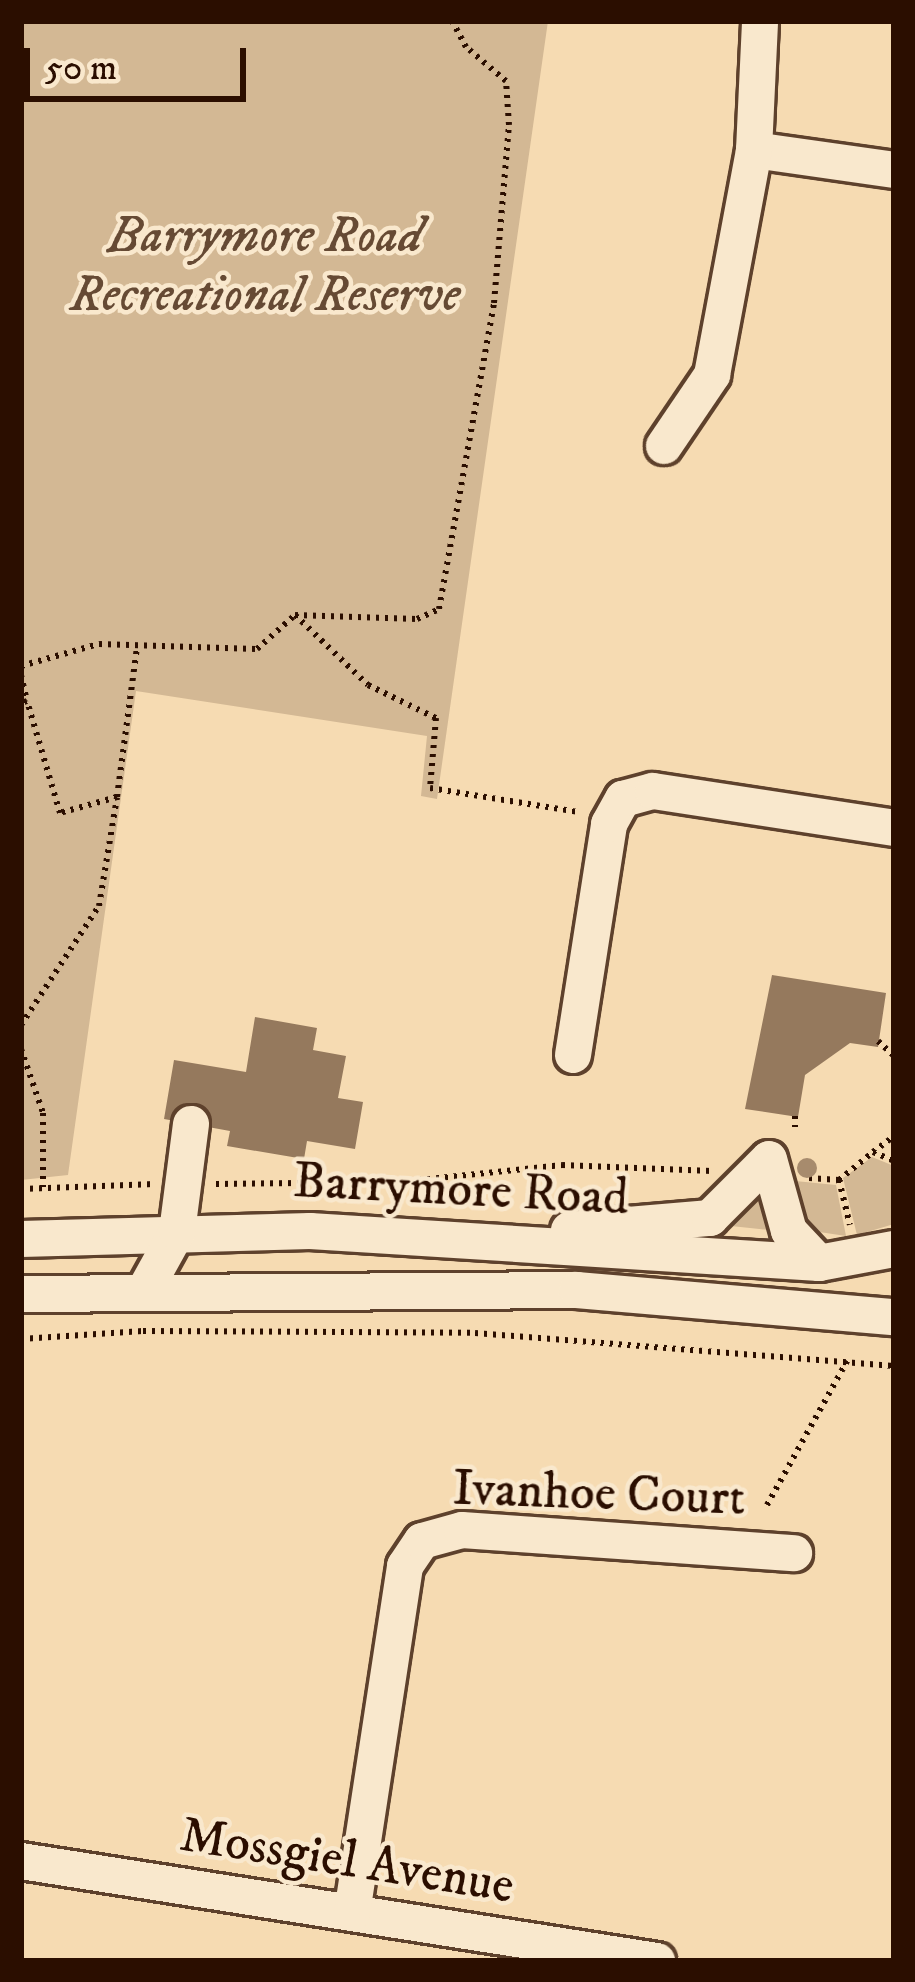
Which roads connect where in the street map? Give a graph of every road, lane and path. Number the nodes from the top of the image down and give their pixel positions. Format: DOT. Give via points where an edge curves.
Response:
graph roads {
  1 [pos="452,21"];
  2 [pos="760,21"];
  3 [pos="754,150"];
  4 [pos="894,170"];
  5 [pos="664,446"];
  6 [pos="295,615"];
  7 [pos="137,647"];
  8 [pos="21,666"];
  9 [pos="21,675"];
  10 [pos="24,702"];
  11 [pos="117,796"];
  12 [pos="609,824"];
  13 [pos="894,827"];
  14 [pos="21,1024"];
  15 [pos="878,1041"];
  16 [pos="21,1049"];
  17 [pos="573,1055"];
  18 [pos="893,1055"];
  19 [pos="794,1115"];
  20 [pos="190,1124"];
  21 [pos="795,1127"];
  22 [pos="894,1136"];
  23 [pos="873,1152"];
  24 [pos="894,1161"];
  25 [pos="548,1170"];
  26 [pos="838,1180"];
  27 [pos="183,1183"];
  28 [pos="43,1187"];
  29 [pos="21,1190"];
  30 [pos="177,1232"];
  31 [pos="518,1238"];
  32 [pos="21,1239"];
  33 [pos="894,1249"];
  34 [pos="819,1263"];
  35 [pos="146,1288"];
  36 [pos="21,1294"];
  37 [pos="894,1317"];
  38 [pos="21,1340"];
  39 [pos="847,1361"];
  40 [pos="894,1366"];
  41 [pos="767,1505"];
  42 [pos="794,1553"];
  43 [pos="21,1861"];
  44 [pos="352,1913"];
  45 [pos="657,1961"];
  1 -- 6 [label="path" via="466,47 506,81 509,124 494,303 439,609 417,619"];
  2 -- 3 [label="street"];
  3 -- 4 [label="street"];
  3 -- 5 [label="street" via="712,375"];
  6 -- 7 [label="path" via="257,649"];
  6 -- 12 [label="path" via="342,666 436,718 430,788 588,813"];
  7 -- 8 [label="path" via="99,644"];
  7 -- 11 [label="path"];
  9 -- 10 [label="path"];
  10 -- 11 [label="path" via="61,813"];
  11 -- 14 [label="path" via="99,906"];
  12 -- 13 [label="street" via="623,799 653,791"];
  12 -- 17 [label="street"];
  15 -- 18 [label="path"];
  16 -- 28 [label="path" via="43,1113"];
  19 -- 21 [label="path"];
  20 -- 27 [label="street"];
  22 -- 23 [label="path"];
  23 -- 24 [label="path"];
  23 -- 26 [label="path"];
  25 -- 27 [label="path" via="400,1182"];
  27 -- 28 [label="path"];
  27 -- 30 [label="street"];
  28 -- 29 [label="path"];
  30 -- 31 [label="street, Barrymore Road"];
  30 -- 32 [label="street, Barrymore Road"];
  30 -- 35 [label="street"];
  31 -- 34 [label="street, Barrymore Road"];
  31 -- 34 [label="street" via="710,1218 769,1159 789,1231"];
  33 -- 34 [label="street, Barrymore Road"];
  35 -- 36 [label="street, Barrymore Road"];
  35 -- 37 [label="street, Barrymore Road" via="578,1290"];
  38 -- 39 [label="path" via="143,1330 475,1333"];
  39 -- 40 [label="path"];
  39 -- 41 [label="path"];
  42 -- 44 [label="street, Ivanhoe Court" via="462,1530 422,1541 405,1566"];
  43 -- 44 [label="street, Mossgiel Avenue"];
  44 -- 45 [label="street, Mossgiel Avenue"];
}
